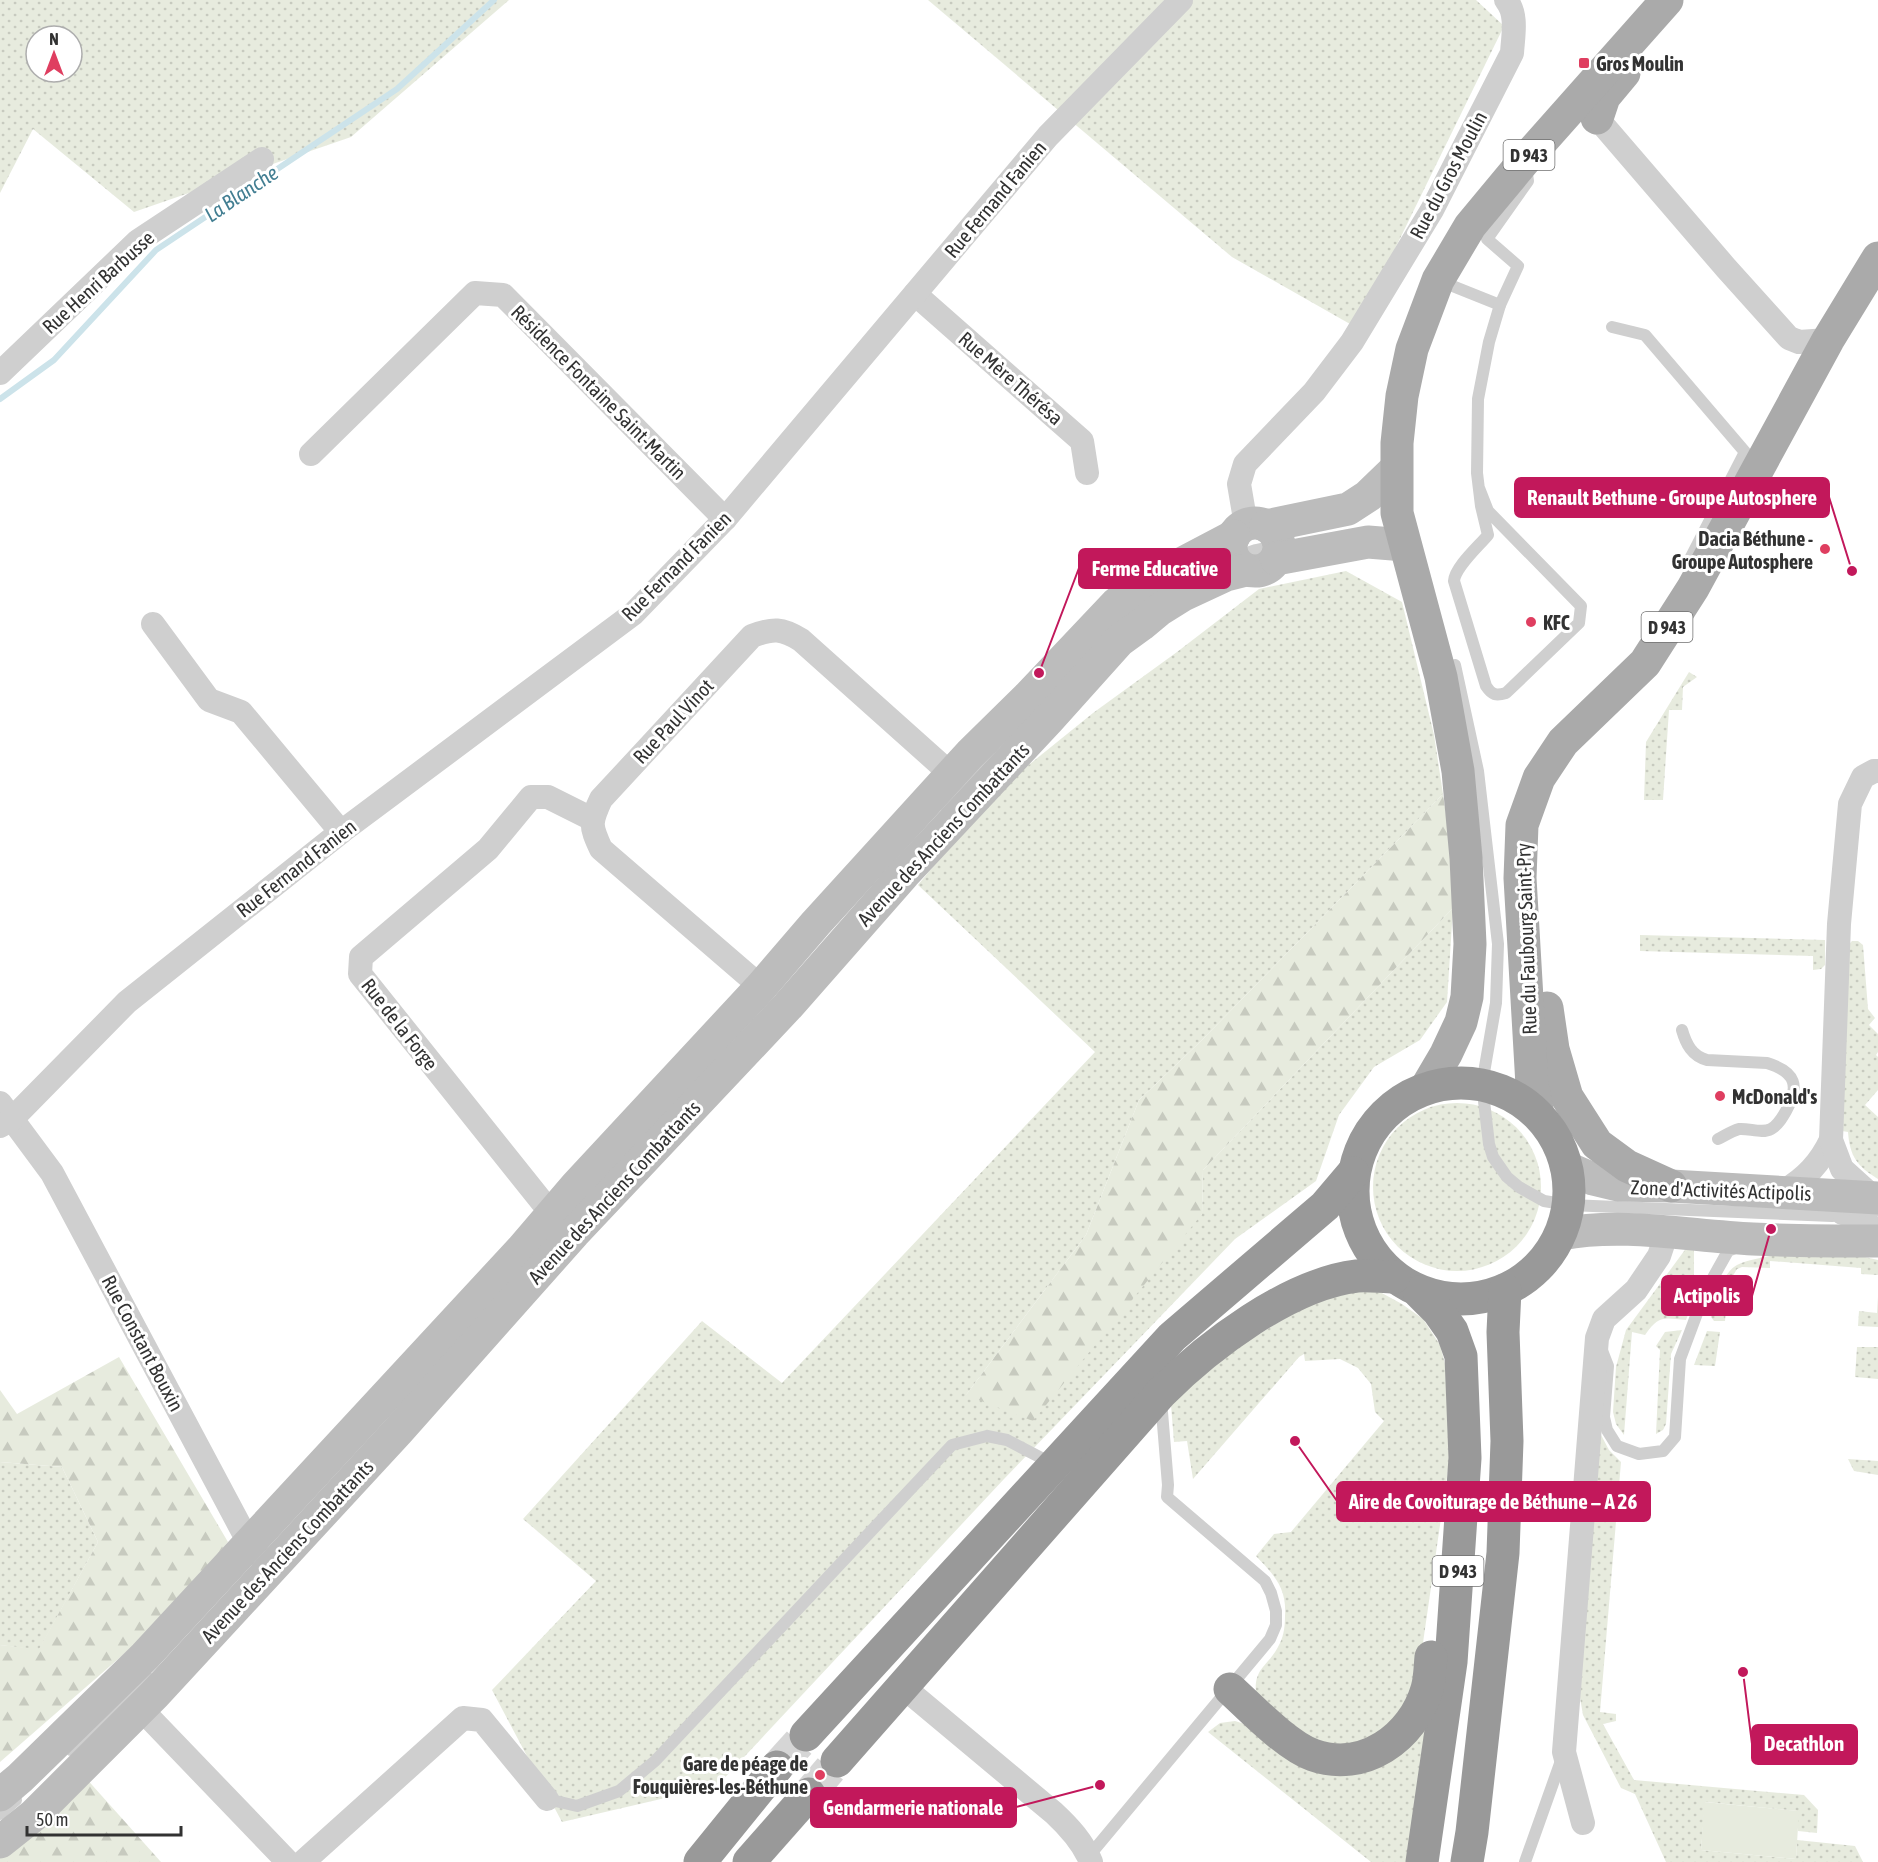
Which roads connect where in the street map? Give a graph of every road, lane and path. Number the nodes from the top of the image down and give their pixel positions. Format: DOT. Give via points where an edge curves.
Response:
graph roads {
  1 [pos="1181,0"];
  2 [pos="1506,0"];
  3 [pos="1667,0"];
  4 [pos="1690,0"];
  5 [pos="1597,118"];
  6 [pos="262,159"];
  7 [pos="1524,161"];
  8 [pos="1878,258"];
  9 [pos="1438,280"];
  10 [pos="915,294"];
  11 [pos="1500,305"];
  12 [pos="1612,327"];
  13 [pos="1828,340"];
  14 [pos="0,373"];
  15 [pos="311,454"];
  16 [pos="1396,469"];
  17 [pos="1087,473"];
  18 [pos="1479,488"];
  19 [pos="725,519"];
  20 [pos="1391,521"];
  21 [pos="1258,545"];
  22 [pos="1693,588"];
  23 [pos="153,624"];
  24 [pos="1452,656"];
  25 [pos="1028,714"];
  26 [pos="1004,741"];
  27 [pos="1876,771"];
  28 [pos="952,775"];
  29 [pos="935,816"];
  30 [pos="592,819"];
  31 [pos="341,832"];
  32 [pos="1521,905"];
  33 [pos="761,987"];
  34 [pos="1682,1030"];
  35 [pos="724,1045"];
  36 [pos="1482,1084"];
  37 [pos="684,1088"];
  38 [pos="1426,1088"];
  39 [pos="1538,1114"];
  40 [pos="4,1116"];
  41 [pos="1718,1139"];
  42 [pos="1831,1140"];
  43 [pos="1567,1168"];
  44 [pos="1353,1173"];
  45 [pos="1671,1186"];
  46 [pos="1784,1191"];
  47 [pos="1877,1208"];
  48 [pos="1565,1219"];
  49 [pos="564,1224"];
  50 [pos="1666,1232"];
  51 [pos="1754,1239"];
  52 [pos="1878,1241"];
  53 [pos="523,1248"];
  54 [pos="1407,1285"];
  55 [pos="1505,1290"];
  56 [pos="1597,1338"];
  57 [pos="1161,1393"];
  58 [pos="397,1402"];
  59 [pos="1054,1465"];
  60 [pos="1461,1530"];
  61 [pos="260,1554"];
  62 [pos="152,1671"];
  63 [pos="902,1686"];
  64 [pos="1230,1689"];
  65 [pos="141,1709"];
  66 [pos="806,1735"];
  67 [pos="1564,1752"];
  68 [pos="62,1758"];
  69 [pos="837,1761"];
  70 [pos="777,1767"];
  71 [pos="13,1792"];
  72 [pos="809,1794"];
  73 [pos="547,1799"];
  74 [pos="0,1814"];
  75 [pos="1583,1823"];
  76 [pos="0,1842"];
  77 [pos="1090,1859"];
  78 [pos="288,1862"];
  79 [pos="303,1862"];
  80 [pos="700,1862"];
  81 [pos="749,1862"];
  82 [pos="1422,1862"];
  83 [pos="1467,1862"];
  84 [pos="1525,1862"];
  1 -- 10 [label="street, Rue Fernand Fanien" via="1048,136"];
  2 -- 21 [label="street, Rue du Gros Moulin" via="1512,7 1512,53 1432,210 1352,342 1314,392 1245,464 1239,484"];
  3 -- 7 [label="main road, D 943"];
  4 -- 5 [label="main road" via="1604,97"];
  5 -- 13 [label="street" via="1789,338 1799,342"];
  6 -- 14 [label="street, Rue Henri Barbusse" via="138,241"];
  7 -- 9 [label="main road, D 943" via="1470,226"];
  7 -- 11 [label="lane" via="1528,181 1487,239 1518,266"];
  8 -- 13 [label="main road, Rue du Faubourg Saint-Pry"];
  9 -- 11 [label="lane"];
  9 -- 16 [label="main road, D 943" via="1412,349 1398,420"];
  10 -- 17 [label="street, Rue Mère Thérésa" via="1082,441"];
  10 -- 19 [label="street, Rue Fernand Fanien"];
  11 -- 18 [label="lane" via="1478,399"];
  12 -- 22 [label="lane" via="1646,335 1745,452 1690,560"];
  13 -- 22 [label="main road, Rue du Faubourg Saint-Pry / D 943"];
  15 -- 19 [label="street, Résidence Fontaine Saint-Martin" via="475,293 503,295"];
  16 -- 20 [label="main road, D 943"];
  16 -- 20 [label="street, Avenue des Anciens Combattants" via="1368,496"];
  18 -- 18 [label="lane" via="1488,535 1454,575 1454,581 1486,686 1498,696 1506,693 1579,623 1581,606 1488,511"];
  19 -- 31 [label="street, Rue Fernand Fanien" via="633,614"];
  20 -- 21 [label="street, Avenue des Anciens Combattants"];
  20 -- 21 [label="street, Avenue des Anciens Combattants" via="1368,542"];
  20 -- 38 [label="main road, D 943" via="1441,677 1458,771 1466,858 1470,944 1467,997 1461,1022"];
  21 -- 25 [label="lane" via="1168,583 1122,614"];
  21 -- 28 [label="street, Avenue des Anciens Combattants" via="1149,581 1116,604"];
  21 -- 49 [label="street, Avenue des Anciens Combattants" via="1226,575 1183,595 1119,641 788,1006 604,1192"];
  22 -- 32 [label="main road, Rue du Faubourg Saint-Pry / D 943" via="1646,663 1563,742 1539,778 1522,825"];
  23 -- 31 [label="street" via="209,700 241,712"];
  24 -- 36 [label="lane" via="1478,771 1498,944 1496,1003"];
  26 -- 29 [label="lane"];
  27 -- 42 [label="street" via="1863,777 1850,804 1839,924"];
  28 -- 30 [label="street, Rue Paul Vinot" via="801,640 786,631 768,630 752,636 601,799"];
  28 -- 33 [label="street, Avenue des Anciens Combattants"];
  30 -- 33 [label="street" via="593,833 601,849"];
  30 -- 49 [label="street, Rue de la Forge" via="548,797 531,797 488,849 361,957 360,974"];
  31 -- 40 [label="street, Rue Fernand Fanien" via="127,1002"];
  32 -- 39 [label="main road, Rue du Faubourg Saint-Pry / D 943" via="1532,1085"];
  32 -- 45 [label="main road" via="1540,957 1553,1049 1567,1097 1597,1144 1627,1166"];
  33 -- 49 [label="street, Avenue des Anciens Combattants" via="576,1186"];
  34 -- 41 [label="lane" via="1685,1041 1699,1058 1767,1063 1793,1081 1793,1098 1775,1126 1769,1130 1738,1129"];
  35 -- 37 [label="lane"];
  36 -- 38 [label="highway" via="1452,1083"];
  36 -- 39 [label="highway" via="1520,1100"];
  36 -- 48 [label="lane" via="1493,1157 1506,1177"];
  38 -- 44 [label="highway" via="1400,1101 1378,1121 1362,1145"];
  39 -- 43 [label="highway" via="1554,1136"];
  40 -- 61 [label="street, Rue Constant Bouxin" via="52,1173"];
  42 -- 46 [label="street" via="1815,1168"];
  42 -- 47 [label="street" via="1842,1169"];
  43 -- 45 [label="street, Zone d'Activités Actipolis" via="1618,1185"];
  43 -- 48 [label="highway"];
  44 -- 54 [label="highway" via="1352,1203 1359,1231 1374,1256"];
  44 -- 59 [label="highway" via="1325,1206 1172,1337"];
  45 -- 46 [label="street, Zone d'Activités Actipolis"];
  46 -- 47 [label="street, Zone d'Activités Actipolis"];
  47 -- 48 [label="lane" via="1832,1216"];
  48 -- 50 [label="street" via="1586,1229"];
  48 -- 55 [label="highway" via="1547,1257 1528,1276"];
  49 -- 53 [label="street, Avenue des Anciens Combattants"];
  49 -- 61 [label="street, Avenue des Anciens Combattants" via="399,1431"];
  50 -- 51 [label="street"];
  50 -- 56 [label="street" via="1659,1256 1636,1290 1604,1319"];
  51 -- 52 [label="street"];
  51 -- 56 [label="lane" via="1728,1251 1705,1293 1680,1359 1675,1437 1663,1451 1639,1454 1617,1446 1607,1430 1604,1417 1608,1366"];
  53 -- 58 [label="lane" via="522,1265"];
  53 -- 61 [label="street, Avenue des Anciens Combattants"];
  54 -- 55 [label="highway" via="1448,1299 1477,1298"];
  54 -- 57 [label="highway" via="1358,1276 1288,1299 1225,1337 1186,1367"];
  54 -- 60 [label="highway, D 943" via="1438,1311 1452,1331 1461,1356 1465,1458"];
  55 -- 83 [label="highway, D 943" via="1503,1553"];
  56 -- 67 [label="street"];
  57 -- 63 [label="highway"];
  57 -- 64 [label="lane" via="1167,1497 1264,1581 1276,1611 1270,1639"];
  59 -- 66 [label="highway"];
  59 -- 73 [label="lane" via="1007,1440 987,1436 952,1445 655,1761 619,1791 577,1806"];
  60 -- 64 [label="highway" via="1435,1628 1427,1688 1404,1730 1381,1750 1345,1760 1311,1754"];
  60 -- 82 [label="highway, D 943" via="1451,1662"];
  61 -- 65 [label="street, Avenue des Anciens Combattants"];
  61 -- 71 [label="street, Avenue des Anciens Combattants" via="145,1656 20,1778"];
  62 -- 68 [label="lane"];
  63 -- 69 [label="highway"];
  63 -- 77 [label="street" via="1054,1813 1071,1829"];
  64 -- 77 [label="lane"];
  65 -- 76 [label="street, Avenue des Anciens Combattants" via="34,1815"];
  65 -- 78 [label="street"];
  67 -- 75 [label="street"];
  67 -- 84 [label="lane"];
  70 -- 80 [label="highway"];
  71 -- 74 [label="lane"];
  72 -- 81 [label="highway"];
  73 -- 79 [label="street" via="482,1720 463,1718"];
}
